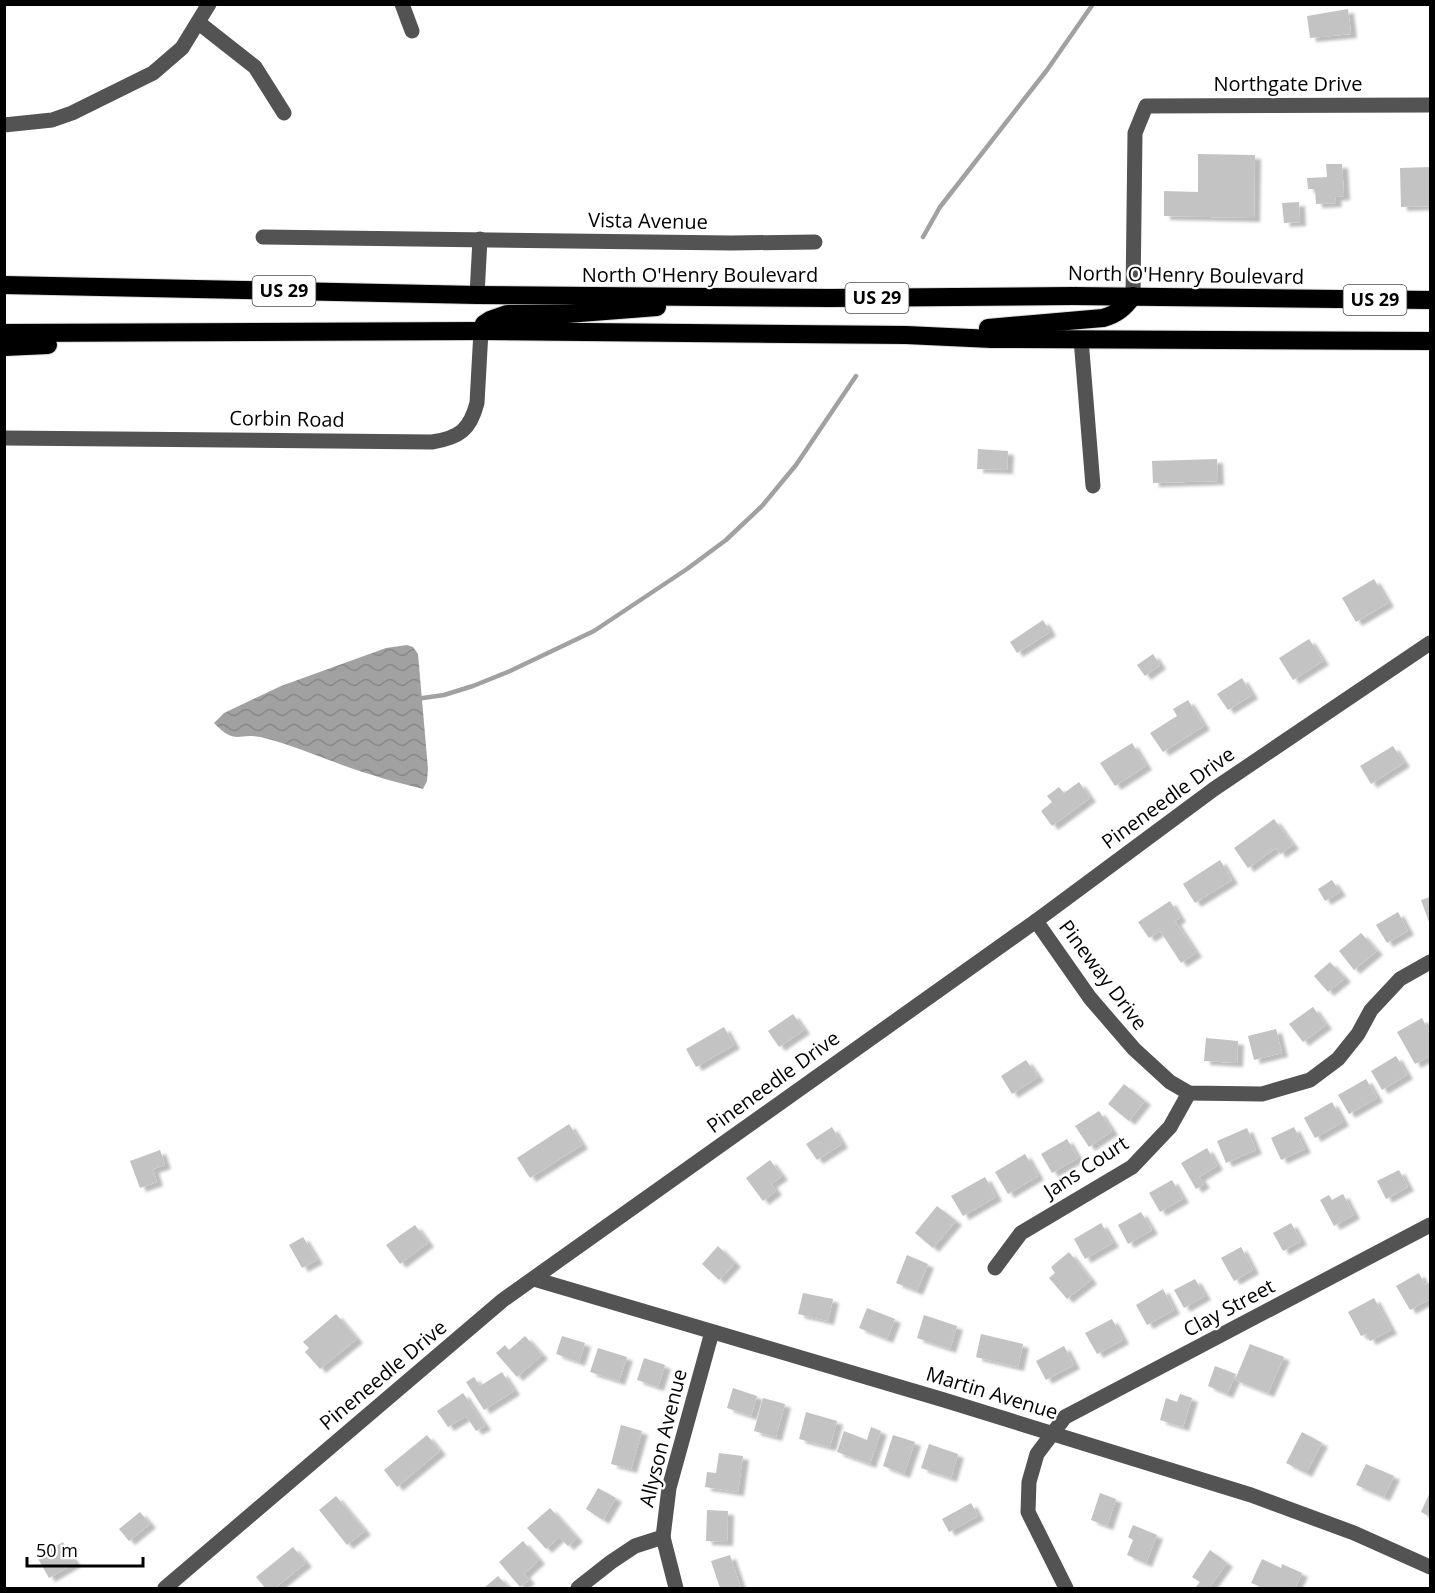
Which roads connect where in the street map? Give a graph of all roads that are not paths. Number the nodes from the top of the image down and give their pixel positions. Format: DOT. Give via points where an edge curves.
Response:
graph roads {
  1 [pos="209,4"];
  2 [pos="402,4"];
  3 [pos="199,23"];
  4 [pos="412,31"];
  5 [pos="1431,105"];
  6 [pos="284,113"];
  7 [pos="4,125"];
  8 [pos="263,237"];
  9 [pos="480,239"];
  10 [pos="815,242"];
  11 [pos="4,285"];
  12 [pos="477,295"];
  13 [pos="1133,296"];
  14 [pos="751,298"];
  15 [pos="1431,300"];
  16 [pos="481,331"];
  17 [pos="4,333"];
  18 [pos="160,334"];
  19 [pos="906,335"];
  20 [pos="1081,339"];
  21 [pos="1431,341"];
  22 [pos="4,347"];
  23 [pos="4,438"];
  24 [pos="1094,486"];
  25 [pos="1431,643"];
  26 [pos="1036,921"];
  27 [pos="1431,962"];
  28 [pos="1189,1093"];
  29 [pos="1431,1225"];
  30 [pos="995,1268"];
  31 [pos="534,1279"];
  32 [pos="712,1332"];
  33 [pos="1053,1434"];
  34 [pos="663,1537"];
  35 [pos="1431,1567"];
  36 [pos="165,1588"];
  37 [pos="578,1588"];
  38 [pos="676,1588"];
  39 [pos="1066,1588"];
  1 -- 3 [label="street"];
  2 -- 4 [label="street"];
  3 -- 6 [label="street" via="255,67"];
  3 -- 7 [label="street" via="182,48 153,73 52,120"];
  5 -- 13 [label="street, Northgate Drive" via="1146,106 1135,133"];
  8 -- 9 [label="street, Vista Avenue"];
  9 -- 10 [label="street, Vista Avenue"];
  9 -- 12 [label="street"];
  11 -- 12 [label="highway, North O'Henry Boulevard / US 29"];
  12 -- 14 [label="highway, North O'Henry Boulevard / US 29"];
  13 -- 14 [label="highway, North O'Henry Boulevard / US 29"];
  13 -- 15 [label="highway, North O'Henry Boulevard / US 29"];
  13 -- 19 [label="highway" via="1124,308 1103,318"];
  14 -- 16 [label="highway" via="600,312 507,314 490,320"];
  16 -- 18 [label="highway, US 29"];
  16 -- 19 [label="highway, US 29"];
  16 -- 23 [label="street, Corbin Road" via="474,413 463,431 445,440"];
  17 -- 18 [label="highway, US 29"];
  18 -- 22 [label="highway"];
  19 -- 20 [label="highway, US 29"];
  20 -- 21 [label="highway, US 29"];
  20 -- 24 [label="street"];
  25 -- 26 [label="street, Pineneedle Drive" via="1214,789"];
  26 -- 28 [label="street, Pineway Drive" via="1090,998 1134,1049 1170,1082"];
  26 -- 31 [label="street, Pineneedle Drive"];
  27 -- 28 [label="street" via="1400,979 1371,1011 1338,1059 1310,1080 1262,1094"];
  28 -- 30 [label="street, Jans Court" via="1170,1127 1132,1167 1021,1233"];
  29 -- 33 [label="street, Clay Street" via="1065,1417"];
  31 -- 32 [label="street, Martin Avenue"];
  31 -- 36 [label="street, Pineneedle Drive" via="503,1300"];
  32 -- 33 [label="street, Martin Avenue"];
  32 -- 34 [label="street, Allyson Avenue" via="669,1488"];
  33 -- 35 [label="street, Martin Avenue" via="1251,1495"];
  33 -- 39 [label="street, Clay Street" via="1037,1454 1029,1482 1028,1512"];
  34 -- 37 [label="street" via="635,1546"];
  34 -- 38 [label="street, Allyson Avenue"];
}
